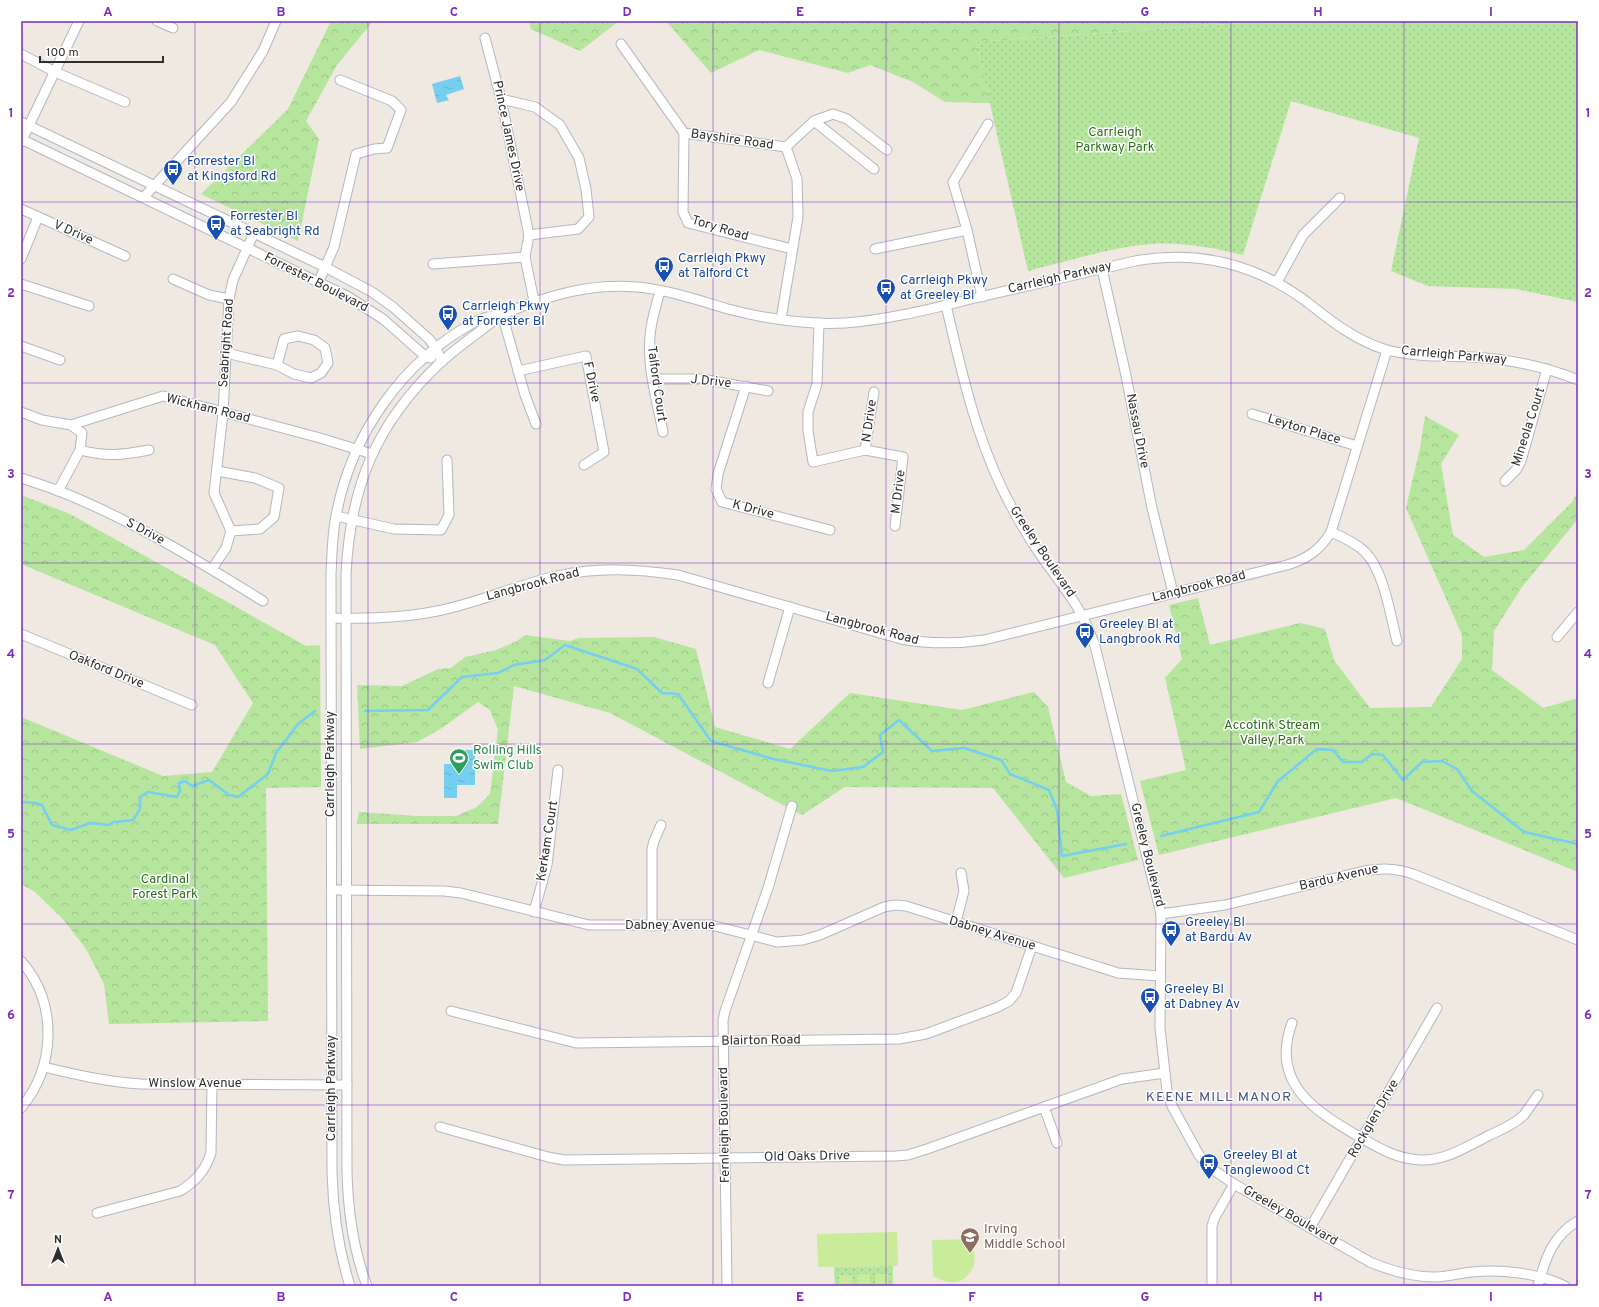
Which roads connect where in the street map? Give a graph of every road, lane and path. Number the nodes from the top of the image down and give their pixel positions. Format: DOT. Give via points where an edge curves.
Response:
graph roads {
  1 [pos="79,21"];
  2 [pos="157,21"];
  3 [pos="276,21"];
  4 [pos="172,28"];
  5 [pos="485,38"];
  6 [pos="621,44"];
  7 [pos="21,54"];
  8 [pos="55,72"];
  9 [pos="340,80"];
  10 [pos="501,99"];
  11 [pos="125,102"];
  12 [pos="814,121"];
  13 [pos="25,124"];
  14 [pos="988,124"];
  15 [pos="684,133"];
  16 [pos="21,140"];
  17 [pos="786,148"];
  18 [pos="886,150"];
  19 [pos="874,170"];
  20 [pos="154,185"];
  21 [pos="144,197"];
  22 [pos="1340,198"];
  23 [pos="21,209"];
  24 [pos="38,217"];
  25 [pos="967,230"];
  26 [pos="254,234"];
  27 [pos="529,235"];
  28 [pos="248,248"];
  29 [pos="792,249"];
  30 [pos="875,249"];
  31 [pos="125,256"];
  32 [pos="525,257"];
  33 [pos="21,259"];
  34 [pos="433,264"];
  35 [pos="325,267"];
  36 [pos="1102,269"];
  37 [pos="173,278"];
  38 [pos="319,281"];
  39 [pos="1277,282"];
  40 [pos="21,284"];
  41 [pos="660,290"];
  42 [pos="982,297"];
  43 [pos="229,299"];
  44 [pos="534,301"];
  45 [pos="946,305"];
  46 [pos="89,306"];
  47 [pos="502,314"];
  48 [pos="780,319"];
  49 [pos="819,323"];
  50 [pos="21,346"];
  51 [pos="436,348"];
  52 [pos="1386,350"];
  53 [pos="226,352"];
  54 [pos="426,357"];
  55 [pos="60,360"];
  56 [pos="442,362"];
  57 [pos="277,365"];
  58 [pos="1547,369"];
  59 [pos="518,371"];
  60 [pos="653,378"];
  61 [pos="1578,380"];
  62 [pos="746,386"];
  63 [pos="768,391"];
  64 [pos="874,392"];
  65 [pos="21,412"];
  66 [pos="223,413"];
  67 [pos="1252,414"];
  68 [pos="536,424"];
  69 [pos="71,425"];
  70 [pos="663,432"];
  71 [pos="1357,446"];
  72 [pos="357,449"];
  73 [pos="80,450"];
  74 [pos="149,450"];
  75 [pos="865,450"];
  76 [pos="372,454"];
  77 [pos="447,460"];
  78 [pos="584,465"];
  79 [pos="218,471"];
  80 [pos="21,478"];
  81 [pos="1505,481"];
  82 [pos="58,491"];
  83 [pos="336,516"];
  84 [pos="351,520"];
  85 [pos="895,526"];
  86 [pos="830,530"];
  87 [pos="231,531"];
  88 [pos="1331,532"];
  89 [pos="212,569"];
  90 [pos="1173,593"];
  91 [pos="263,600"];
  92 [pos="790,607"];
  93 [pos="1578,612"];
  94 [pos="1083,615"];
  95 [pos="331,618"];
  96 [pos="346,619"];
  97 [pos="21,634"];
  98 [pos="1557,637"];
  99 [pos="1397,641"];
  100 [pos="768,683"];
  101 [pos="192,705"];
  102 [pos="558,770"];
  103 [pos="792,806"];
  104 [pos="661,825"];
  105 [pos="961,873"];
  106 [pos="332,890"];
  107 [pos="348,890"];
  108 [pos="534,912"];
  109 [pos="1161,914"];
  110 [pos="956,922"];
  111 [pos="652,926"];
  112 [pos="751,936"];
  113 [pos="1578,940"];
  114 [pos="1032,946"];
  115 [pos="21,961"];
  116 [pos="1160,976"];
  117 [pos="1437,1008"];
  118 [pos="451,1011"];
  119 [pos="1292,1023"];
  120 [pos="724,1042"];
  121 [pos="44,1067"];
  122 [pos="1165,1073"];
  123 [pos="212,1084"];
  124 [pos="332,1085"];
  125 [pos="347,1085"];
  126 [pos="1538,1095"];
  127 [pos="1044,1107"];
  128 [pos="21,1108"];
  129 [pos="440,1127"];
  130 [pos="1363,1139"];
  131 [pos="1057,1143"];
  132 [pos="726,1158"];
  133 [pos="1234,1184"];
  134 [pos="97,1213"];
  135 [pos="1578,1221"];
  136 [pos="1310,1228"];
  137 [pos="1539,1282"];
  138 [pos="1212,1285"];
  139 [pos="350,1286"];
  140 [pos="367,1286"];
  141 [pos="727,1286"];
  142 [pos="1565,1286"];
  1 -- 8 [label="street"];
  2 -- 4 [label="street"];
  3 -- 20 [label="street" via="263,51 231,102"];
  5 -- 10 [label="street, Prince James Drive"];
  6 -- 15 [label="street, Bayshire Road"];
  7 -- 8 [label="street"];
  8 -- 11 [label="street"];
  8 -- 13 [label="street"];
  9 -- 35 [label="street" via="392,101 401,110 387,148 356,154 334,247"];
  10 -- 27 [label="street, Prince James Drive"];
  10 -- 27 [label="street" via="536,107 560,125 579,158 586,189 589,217 578,229"];
  12 -- 17 [label="street"];
  12 -- 18 [label="street" via="833,114 847,119"];
  12 -- 19 [label="street"];
  13 -- 16 [label="street"];
  13 -- 20 [label="street, Forrester Boulevard"];
  14 -- 25 [label="street" via="953,182"];
  15 -- 17 [label="street, Bayshire Road"];
  15 -- 29 [label="street, Tory Road" via="683,212 688,223"];
  16 -- 21 [label="street, Forrester Boulevard"];
  17 -- 29 [label="street, Bayshire Road" via="797,180 798,217"];
  20 -- 21 [label="street"];
  20 -- 26 [label="street, Forrester Boulevard"];
  21 -- 28 [label="street, Forrester Boulevard"];
  22 -- 39 [label="street" via="1303,235"];
  23 -- 24 [label="street, V Drive"];
  24 -- 31 [label="street, V Drive"];
  24 -- 33 [label="street"];
  25 -- 30 [label="street"];
  25 -- 42 [label="street"];
  26 -- 28 [label="street, Seabright Road"];
  26 -- 35 [label="street, Forrester Boulevard"];
  27 -- 32 [label="street"];
  28 -- 38 [label="street, Forrester Boulevard"];
  28 -- 43 [label="street, Seabright Road" via="233,280"];
  29 -- 48 [label="street, Bayshire Road"];
  32 -- 34 [label="street"];
  32 -- 44 [label="street"];
  35 -- 38 [label="street"];
  35 -- 51 [label="street, Forrester Boulevard" via="393,306"];
  36 -- 39 [label="street, Carrleigh Parkway" via="1149,258 1192,258 1235,265"];
  36 -- 42 [label="street, Carrleigh Parkway"];
  36 -- 90 [label="street, Nassau Drive" via="1126,371 1154,516"];
  37 -- 43 [label="street" via="209,295"];
  38 -- 54 [label="street, Forrester Boulevard" via="383,319"];
  39 -- 52 [label="street, Carrleigh Parkway" via="1343,330"];
  40 -- 46 [label="street"];
  41 -- 44 [label="street, Carrleigh Parkway" via="639,287 596,287 564,292"];
  41 -- 48 [label="street, Carrleigh Parkway"];
  41 -- 60 [label="street, Talford Court" via="650,337"];
  42 -- 45 [label="street, Carrleigh Parkway"];
  43 -- 53 [label="street, Seabright Road"];
  44 -- 47 [label="street, Carrleigh Parkway"];
  45 -- 49 [label="street, Carrleigh Parkway" via="866,321"];
  45 -- 94 [label="street, Greeley Boulevard" via="975,422 997,479 1027,535"];
  47 -- 51 [label="street, Carrleigh Parkway" via="477,320"];
  47 -- 56 [label="street, Carrleigh Parkway"];
  47 -- 59 [label="street"];
  48 -- 49 [label="street, Carrleigh Parkway"];
  49 -- 75 [label="street" via="817,384 808,412 813,462"];
  50 -- 55 [label="street"];
  51 -- 54 [label="street, Carrleigh Parkway"];
  51 -- 56 [label="street, Forrester Boulevard"];
  52 -- 58 [label="street, Carrleigh Parkway" via="1416,355 1495,359"];
  52 -- 71 [label="street, Langbrook Road"];
  53 -- 57 [label="street"];
  53 -- 66 [label="street, Seabright Road"];
  54 -- 56 [label="street, Forrester Boulevard"];
  54 -- 72 [label="street, Carrleigh Parkway" via="388,395"];
  56 -- 76 [label="street, Carrleigh Parkway" via="401,405"];
  57 -- 57 [label="street" via="294,374 311,378 321,373 328,364 325,348 314,340 298,336 284,339"];
  58 -- 61 [label="street, Carrleigh Parkway"];
  58 -- 81 [label="street, Mineola Court" via="1521,461"];
  59 -- 68 [label="street"];
  59 -- 78 [label="street, F Drive" via="586,356 604,452"];
  60 -- 62 [label="street, J Drive" via="702,379"];
  60 -- 70 [label="street, Talford Court"];
  62 -- 63 [label="street, J Drive"];
  62 -- 86 [label="street, K Drive" via="718,474 716,489 722,502"];
  64 -- 75 [label="street, N Drive"];
  65 -- 69 [label="street, Wickham Road" via="42,420"];
  66 -- 69 [label="street, Wickham Road" via="163,396"];
  66 -- 72 [label="street, Wickham Road"];
  66 -- 79 [label="street, Seabright Road"];
  67 -- 71 [label="street, Leyton Place"];
  69 -- 73 [label="street" via="82,433"];
  71 -- 88 [label="street, Langbrook Road"];
  72 -- 76 [label="street, Wickham Road"];
  72 -- 83 [label="street, Carrleigh Parkway" via="348,471"];
  73 -- 74 [label="street" via="98,455 121,455"];
  73 -- 82 [label="street"];
  75 -- 85 [label="street, M Drive" via="903,457"];
  76 -- 84 [label="street, Carrleigh Parkway" via="357,493"];
  77 -- 84 [label="street" via="449,515 441,530 394,529"];
  79 -- 87 [label="street, Seabright Road" via="214,493"];
  79 -- 87 [label="street" via="255,478 279,488 274,517 260,529"];
  80 -- 82 [label="street, S Drive"];
  82 -- 89 [label="street, S Drive" via="115,516"];
  83 -- 84 [label="street"];
  83 -- 95 [label="street, Carrleigh Parkway" via="332,555"];
  84 -- 96 [label="street, Carrleigh Parkway" via="347,556"];
  87 -- 89 [label="street" via="226,548"];
  88 -- 90 [label="street, Langbrook Road" via="1318,550 1300,561"];
  88 -- 99 [label="street" via="1359,547 1373,561 1379,573"];
  89 -- 91 [label="street, S Drive"];
  90 -- 94 [label="street, Langbrook Road"];
  92 -- 94 [label="street, Langbrook Road" via="901,639 941,644 984,640"];
  92 -- 96 [label="street, Langbrook Road" via="678,575 614,569 557,576 438,611 386,618"];
  92 -- 100 [label="street"];
  93 -- 98 [label="street"];
  94 -- 109 [label="street, Greeley Boulevard" via="1095,646"];
  95 -- 96 [label="street, Langbrook Road"];
  95 -- 106 [label="street, Carrleigh Parkway"];
  96 -- 107 [label="street, Carrleigh Parkway"];
  97 -- 101 [label="street, Oakford Drive"];
  102 -- 108 [label="street, Kerkam Court" via="547,865"];
  103 -- 112 [label="street, Fernleigh Boulevard"];
  104 -- 111 [label="street" via="652,850"];
  105 -- 110 [label="street" via="964,891"];
  106 -- 107 [label="street, Dabney Avenue"];
  106 -- 124 [label="street, Carrleigh Parkway"];
  107 -- 108 [label="street, Dabney Avenue" via="461,893"];
  107 -- 125 [label="street, Carrleigh Parkway"];
  108 -- 111 [label="street, Dabney Avenue" via="589,925"];
  109 -- 113 [label="street, Bardu Avenue" via="1225,905 1385,868 1412,874"];
  109 -- 116 [label="street, Greeley Boulevard"];
  110 -- 112 [label="street, Dabney Avenue" via="895,905 884,907 803,940 777,942"];
  110 -- 114 [label="street, Dabney Avenue"];
  111 -- 112 [label="street, Dabney Avenue" via="712,925"];
  112 -- 120 [label="street, Fernleigh Boulevard" via="724,1011"];
  114 -- 116 [label="street, Dabney Avenue" via="1118,973"];
  114 -- 120 [label="street, Blairton Road" via="1018,988 1009,1001 926,1034 899,1039"];
  115 -- 121 [label="street" via="34,979 45,1007 49,1035"];
  116 -- 122 [label="street, Greeley Boulevard" via="1160,1028"];
  117 -- 130 [label="street, Rockglen Drive"];
  118 -- 120 [label="street, Blairton Road" via="576,1044"];
  119 -- 130 [label="street" via="1286,1038 1285,1054 1297,1087 1308,1102 1321,1113"];
  120 -- 132 [label="street, Fernleigh Boulevard"];
  121 -- 123 [label="street, Winslow Avenue" via="113,1082"];
  121 -- 128 [label="street" via="36,1086"];
  122 -- 127 [label="street, Old Oaks Drive" via="1122,1079"];
  122 -- 133 [label="street, Greeley Boulevard" via="1172,1106 1199,1155 1209,1167"];
  123 -- 124 [label="street, Winslow Avenue"];
  123 -- 134 [label="street" via="211,1153 199,1177 180,1191"];
  124 -- 125 [label="street, Winslow Avenue"];
  124 -- 139 [label="street, Carrleigh Parkway" via="333,1204 341,1253"];
  125 -- 140 [label="street, Carrleigh Parkway" via="347,1172 350,1215 356,1250"];
  126 -- 130 [label="street" via="1518,1120 1442,1158 1402,1158"];
  127 -- 131 [label="street"];
  127 -- 132 [label="street, Old Oaks Drive" via="908,1155"];
  129 -- 132 [label="street, Old Oaks Drive" via="564,1160"];
  130 -- 136 [label="street, Rockglen Drive"];
  132 -- 141 [label="street, Fernleigh Boulevard"];
  133 -- 136 [label="street, Greeley Boulevard"];
  133 -- 138 [label="street" via="1212,1226"];
  135 -- 137 [label="street" via="1563,1231 1551,1246"];
  136 -- 137 [label="street, Greeley Boulevard" via="1370,1262 1402,1274 1437,1277 1498,1271 1522,1274"];
  137 -- 142 [label="street, Greeley Boulevard"];
}
